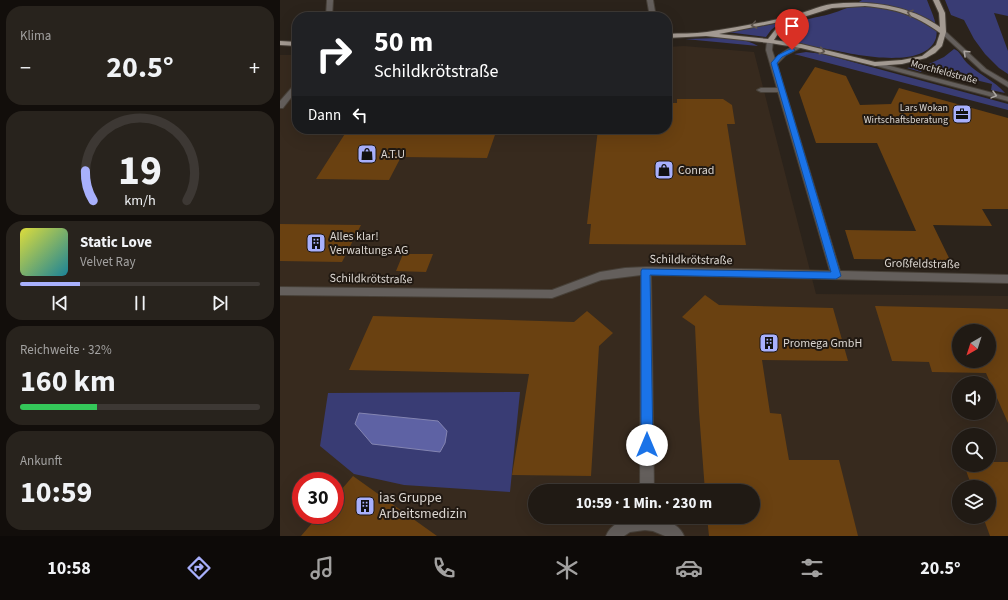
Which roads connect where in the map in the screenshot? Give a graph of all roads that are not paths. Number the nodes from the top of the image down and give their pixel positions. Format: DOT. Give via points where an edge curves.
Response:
graph roads {
  1 [pos="330,0"];
  2 [pos="650,0"];
  3 [pos="844,0"];
  4 [pos="936,0"];
  5 [pos="832,6"];
  6 [pos="329,12"];
  7 [pos="652,12"];
  8 [pos="793,18"];
  9 [pos="943,32"];
  10 [pos="706,34"];
  11 [pos="672,36"];
  12 [pos="770,41"];
  13 [pos="280,43"];
  14 [pos="292,44"];
  15 [pos="801,46"];
  16 [pos="774,63"];
  17 [pos="875,64"];
  18 [pos="1008,85"];
  19 [pos="761,90"];
  20 [pos="782,90"];
  21 [pos="292,91"];
  22 [pos="1008,99"];
  23 [pos="280,106"];
  24 [pos="646,271"];
  25 [pos="836,276"];
  26 [pos="1008,278"];
  27 [pos="280,291"];
  28 [pos="648,484"];
  29 [pos="634,524"];
  30 [pos="658,524"];
  31 [pos="613,536"];
  32 [pos="676,536"];
  1 -- 6 [label="street"];
  2 -- 7 [label="street"];
  3 -- 5 [label="main road"];
  4 -- 9 [label="main road" via="942,13"];
  5 -- 8 [label="main road, Morchfeldstraße"];
  9 -- 5 [label="main road, Morchfeldstraße, one-way" via="926,19 897,9 865,4"];
  8 -- 10 [label="main road, Morchfeldstraße, one-way"];
  8 -- 12 [label="main road, Morchfeldstraße" via="776,31"];
  9 -- 17 [label="main road, Morchfeldstraße" via="939,46 924,57"];
  18 -- 9 [label="street, Morchfeldstraße, one-way" via="984,70"];
  10 -- 11 [label="main road, Morchfeldstraße"];
  10 -- 12 [label="main road, Morchfeldstraße"];
  12 -- 15 [label="main road, Morchfeldstraße"];
  12 -- 16 [label="street" via="769,50"];
  13 -- 14 [label="main road"];
  15 -- 16 [label="street" via="784,54"];
  15 -- 17 [label="main road, Morchfeldstraße, one-way"];
  16 -- 20 [label="street"];
  17 -- 22 [label="street, Morchfeldstraße, one-way"];
  19 -- 20 [label="street"];
  20 -- 25 [label="street"];
  21 -- 23 [label="street"];
  24 -- 25 [label="street, Schildkrötstraße"];
  24 -- 27 [label="street, Schildkrötstraße" via="600,276 552,294"];
  24 -- 28 [label="street"];
  25 -- 26 [label="street, Großfeldstraße"];
  29 -- 31 [label="street"];
  30 -- 32 [label="street"];
}
